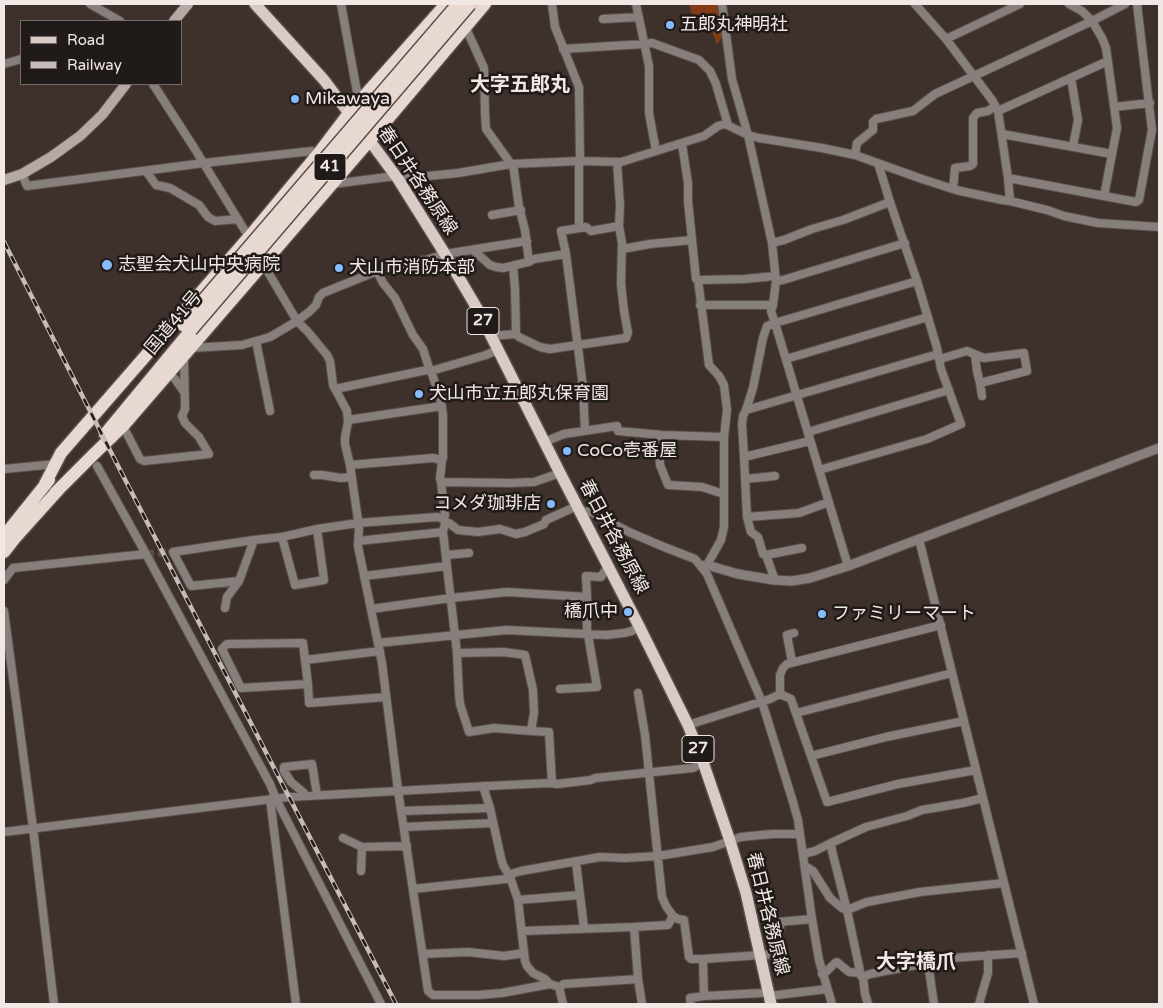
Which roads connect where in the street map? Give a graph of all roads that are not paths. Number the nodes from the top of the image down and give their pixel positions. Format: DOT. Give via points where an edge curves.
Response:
graph roads {
  1 [pos="90,4"];
  2 [pos="188,4"];
  3 [pos="255,4"];
  4 [pos="341,4"];
  5 [pos="446,4"];
  6 [pos="458,4"];
  7 [pos="470,4"];
  8 [pos="485,4"];
  9 [pos="552,4"];
  10 [pos="636,4"];
  11 [pos="722,4"];
  12 [pos="917,4"];
  13 [pos="1020,4"];
  14 [pos="1069,4"];
  15 [pos="1124,4"];
  16 [pos="1137,4"];
  17 [pos="639,17"];
  18 [pos="603,18"];
  19 [pos="118,20"];
  20 [pos="175,20"];
  21 [pos="1092,21"];
  22 [pos="465,26"];
  23 [pos="946,40"];
  24 [pos="644,44"];
  25 [pos="563,49"];
  26 [pos="20,59"];
  27 [pos="1108,61"];
  28 [pos="4,64"];
  29 [pos="973,76"];
  30 [pos="1071,78"];
  31 [pos="125,85"];
  32 [pos="154,85"];
  33 [pos="357,92"];
  34 [pos="1150,103"];
  35 [pos="1114,107"];
  36 [pos="997,109"];
  37 [pos="349,113"];
  38 [pos="728,125"];
  39 [pos="1002,134"];
  40 [pos="748,135"];
  41 [pos="370,140"];
  42 [pos="682,144"];
  43 [pos="1074,146"];
  44 [pos="656,151"];
  45 [pos="318,154"];
  46 [pos="1112,154"];
  47 [pos="855,156"];
  48 [pos="580,161"];
  49 [pos="617,162"];
  50 [pos="204,163"];
  51 [pos="878,163"];
  52 [pos="512,164"];
  53 [pos="146,171"];
  54 [pos="22,174"];
  55 [pos="397,177"];
  56 [pos="1008,178"];
  57 [pos="4,180"];
  58 [pos="330,184"];
  59 [pos="954,189"];
  60 [pos="1104,196"];
  61 [pos="1010,201"];
  62 [pos="890,202"];
  63 [pos="520,210"];
  64 [pos="492,215"];
  65 [pos="238,218"];
  66 [pos="619,226"];
  67 [pos="1159,227"];
  68 [pos="579,228"];
  69 [pos="249,236"];
  70 [pos="692,240"];
  71 [pos="527,241"];
  72 [pos="772,243"];
  73 [pos="905,243"];
  74 [pos="622,249"];
  75 [pos="473,250"];
  76 [pos="445,254"];
  77 [pos="566,254"];
  78 [pos="529,262"];
  79 [pos="263,264"];
  80 [pos="513,266"];
  81 [pos="377,271"];
  82 [pos="775,278"];
  83 [pos="698,280"];
  84 [pos="917,281"];
  85 [pos="773,305"];
  86 [pos="700,306"];
  87 [pos="928,317"];
  88 [pos="297,321"];
  89 [pos="775,323"];
  90 [pos="186,328"];
  91 [pos="516,334"];
  92 [pos="491,336"];
  93 [pos="256,341"];
  94 [pos="578,345"];
  95 [pos="498,350"];
  96 [pos="188,352"];
  97 [pos="975,355"];
  98 [pos="939,357"];
  99 [pos="786,359"];
  100 [pos="431,371"];
  101 [pos="169,373"];
  102 [pos="980,383"];
  103 [pos="582,387"];
  104 [pos="335,389"];
  105 [pos="949,390"];
  106 [pos="557,391"];
  107 [pos="185,394"];
  108 [pos="797,396"];
  109 [pos="982,396"];
  110 [pos="442,406"];
  111 [pos="746,410"];
  112 [pos="270,411"];
  113 [pos="348,420"];
  114 [pos="123,426"];
  115 [pos="585,431"];
  116 [pos="808,432"];
  117 [pos="658,435"];
  118 [pos="724,437"];
  119 [pos="810,441"];
  120 [pos="544,442"];
  121 [pos="1159,448"];
  122 [pos="744,457"];
  123 [pos="442,460"];
  124 [pos="56,464"];
  125 [pos="350,465"];
  126 [pos="96,466"];
  127 [pos="4,469"];
  128 [pos="819,470"];
  129 [pos="560,473"];
  130 [pos="314,475"];
  131 [pos="775,476"];
  132 [pos="352,477"];
  133 [pos="745,479"];
  134 [pos="441,482"];
  135 [pos="45,484"];
  136 [pos="56,493"];
  137 [pos="724,494"];
  138 [pos="829,502"];
  139 [pos="578,508"];
  140 [pos="747,517"];
  141 [pos="445,521"];
  142 [pos="358,523"];
  143 [pos="317,529"];
  144 [pos="443,532"];
  145 [pos="4,536"];
  146 [pos="282,537"];
  147 [pos="919,539"];
  148 [pos="254,540"];
  149 [pos="358,542"];
  150 [pos="802,548"];
  151 [pos="4,552"];
  152 [pos="469,552"];
  153 [pos="146,554"];
  154 [pos="446,555"];
  155 [pos="766,555"];
  156 [pos="447,566"];
  157 [pos="608,566"];
  158 [pos="704,566"];
  159 [pos="848,566"];
  160 [pos="364,576"];
  161 [pos="4,580"];
  162 [pos="239,580"];
  163 [pos="775,580"];
  164 [pos="587,597"];
  165 [pos="451,598"];
  166 [pos="225,608"];
  167 [pos="371,609"];
  168 [pos="4,611"];
  169 [pos="940,625"];
  170 [pos="640,626"];
  171 [pos="794,633"];
  172 [pos="588,634"];
  173 [pos="455,635"];
  174 [pos="379,647"];
  175 [pos="457,653"];
  176 [pos="305,660"];
  177 [pos="792,662"];
  178 [pos="952,674"];
  179 [pos="308,684"];
  180 [pos="560,689"];
  181 [pos="638,693"];
  182 [pos="780,694"];
  183 [pos="386,697"];
  184 [pos="762,702"];
  185 [pos="796,712"];
  186 [pos="964,721"];
  187 [pos="688,725"];
  188 [pos="531,731"];
  189 [pos="811,756"];
  190 [pos="703,762"];
  191 [pos="976,770"];
  192 [pos="648,772"];
  193 [pos="552,783"];
  194 [pos="483,786"];
  195 [pos="398,790"];
  196 [pos="317,795"];
  197 [pos="304,796"];
  198 [pos="983,798"];
  199 [pos="273,799"];
  200 [pos="490,808"];
  201 [pos="401,812"];
  202 [pos="493,823"];
  203 [pos="404,827"];
  204 [pos="33,828"];
  205 [pos="4,832"];
  206 [pos="800,834"];
  207 [pos="342,838"];
  208 [pos="730,841"];
  209 [pos="831,843"];
  210 [pos="406,846"];
  211 [pos="362,847"];
  212 [pos="803,854"];
  213 [pos="658,856"];
  214 [pos="576,862"];
  215 [pos="805,866"];
  216 [pos="361,871"];
  217 [pos="510,877"];
  218 [pos="1004,883"];
  219 [pos="413,889"];
  220 [pos="580,895"];
  221 [pos="518,900"];
  222 [pos="847,910"];
  223 [pos="673,916"];
  224 [pos="812,919"];
  225 [pos="634,927"];
  226 [pos="584,928"];
  227 [pos="522,931"];
  228 [pos="524,953"];
  229 [pos="1022,953"];
  230 [pos="423,954"];
  231 [pos="760,955"];
  232 [pos="988,955"];
  233 [pos="703,959"];
  234 [pos="928,963"];
  235 [pos="822,974"];
  236 [pos="861,975"];
  237 [pos="638,979"];
  238 [pos="550,984"];
  239 [pos="559,987"];
  240 [pos="827,989"];
  241 [pos="433,995"];
  242 [pos="478,995"];
  243 [pos="704,996"];
  244 [pos="769,997"];
  245 [pos="54,1004"];
  246 [pos="296,1004"];
  247 [pos="381,1004"];
  248 [pos="435,1004"];
  249 [pos="478,1004"];
  250 [pos="563,1004"];
  251 [pos="642,1004"];
  252 [pos="691,1004"];
  253 [pos="832,1004"];
  254 [pos="868,1004"];
  255 [pos="934,1004"];
  256 [pos="979,1004"];
  257 [pos="1034,1004"];
  1 -- 19 [label="street"];
  2 -- 20 [label="main road"];
  3 -- 37 [label="main road, 春日井各務原線 / 27" via="324,80"];
  4 -- 33 [label="street"];
  5 -- 37 [label="highway"];
  6 -- 90 [label="highway, 国道41号 / 41, bridge"];
  7 -- 90 [label="highway, 国道41号 / 41, bridge"];
  8 -- 22 [label="highway"];
  9 -- 25 [label="street" via="555,27"];
  10 -- 17 [label="street"];
  11 -- 40 [label="street" via="732,79"];
  12 -- 23 [label="street"];
  13 -- 23 [label="street"];
  14 -- 21 [label="street"];
  15 -- 21 [label="street"];
  16 -- 34 [label="street"];
  17 -- 18 [label="street"];
  17 -- 24 [label="street"];
  21 -- 27 [label="street" via="1106,48"];
  21 -- 29 [label="street"];
  22 -- 41 [label="highway"];
  22 -- 52 [label="street" via="484,68 486,129"];
  23 -- 29 [label="street"];
  24 -- 25 [label="street"];
  24 -- 38 [label="street" via="652,43 705,65 716,84"];
  24 -- 44 [label="street" via="648,66 648,113"];
  25 -- 48 [label="street" via="579,87"];
  26 -- 28 [label="street"];
  27 -- 30 [label="street"];
  27 -- 35 [label="street"];
  29 -- 36 [label="street"];
  29 -- 47 [label="street" via="936,94 913,111 876,119 873,130 857,143"];
  30 -- 36 [label="street"];
  30 -- 43 [label="street" via="1078,120"];
  31 -- 54 [label="main road" via="102,115 80,136"];
  32 -- 50 [label="street"];
  34 -- 35 [label="street"];
  34 -- 60 [label="street" via="1152,130 1139,200"];
  35 -- 46 [label="street" via="1117,128"];
  36 -- 39 [label="street"];
  36 -- 59 [label="street" via="977,113 973,118 973,164 955,168"];
  37 -- 41 [label="main road, 春日井各務原線 / 27"];
  37 -- 45 [label="highway"];
  38 -- 40 [label="street"];
  38 -- 42 [label="street" via="718,126 704,136"];
  39 -- 43 [label="street"];
  39 -- 56 [label="street"];
  40 -- 47 [label="street"];
  40 -- 72 [label="street"];
  41 -- 55 [label="main road, 春日井各務原線 / 27"];
  41 -- 58 [label="highway"];
  42 -- 44 [label="street"];
  42 -- 70 [label="street"];
  43 -- 46 [label="street"];
  44 -- 49 [label="street"];
  45 -- 50 [label="street" via="312,151"];
  45 -- 69 [label="highway"];
  46 -- 60 [label="street"];
  47 -- 51 [label="street"];
  48 -- 49 [label="street"];
  48 -- 52 [label="street"];
  48 -- 68 [label="street"];
  49 -- 66 [label="street"];
  50 -- 53 [label="street"];
  50 -- 65 [label="street"];
  51 -- 59 [label="street"];
  51 -- 62 [label="street"];
  52 -- 55 [label="street" via="458,173"];
  52 -- 63 [label="street"];
  53 -- 54 [label="street" via="27,186"];
  53 -- 65 [label="street" via="156,185 170,188 200,204 208,217 215,221"];
  54 -- 57 [label="main road"];
  55 -- 58 [label="street"];
  55 -- 76 [label="main road, 春日井各務原線 / 27"];
  56 -- 60 [label="street"];
  56 -- 61 [label="street"];
  58 -- 79 [label="highway"];
  59 -- 61 [label="street"];
  61 -- 67 [label="street" via="1098,223"];
  62 -- 72 [label="street"];
  62 -- 73 [label="street"];
  63 -- 64 [label="street"];
  63 -- 71 [label="street"];
  65 -- 69 [label="street"];
  66 -- 68 [label="street" via="591,231 586,227"];
  66 -- 74 [label="street"];
  68 -- 77 [label="street" via="561,230"];
  69 -- 79 [label="street"];
  69 -- 124 [label="highway" via="61,453"];
  70 -- 74 [label="street"];
  70 -- 83 [label="street"];
  71 -- 75 [label="street"];
  71 -- 78 [label="street"];
  72 -- 82 [label="street"];
  73 -- 82 [label="street" via="793,277"];
  73 -- 84 [label="street"];
  74 -- 94 [label="street" via="621,284 626,338"];
  75 -- 76 [label="street"];
  75 -- 80 [label="street" via="490,265"];
  76 -- 81 [label="street"];
  76 -- 92 [label="main road, 春日井各務原線 / 27"];
  77 -- 78 [label="street"];
  77 -- 94 [label="street"];
  78 -- 80 [label="street"];
  79 -- 88 [label="street"];
  79 -- 96 [label="highway"];
  80 -- 91 [label="street"];
  81 -- 88 [label="street" via="323,293 313,309"];
  81 -- 100 [label="street" via="423,349"];
  82 -- 83 [label="street"];
  82 -- 85 [label="street"];
  83 -- 86 [label="street"];
  84 -- 87 [label="street"];
  84 -- 89 [label="street"];
  85 -- 86 [label="street"];
  85 -- 89 [label="street"];
  86 -- 118 [label="street" via="709,366 724,385"];
  87 -- 98 [label="street"];
  87 -- 99 [label="street"];
  88 -- 93 [label="street" via="270,337"];
  88 -- 104 [label="street" via="327,355"];
  89 -- 99 [label="street"];
  89 -- 111 [label="street" via="766,326"];
  90 -- 135 [label="highway, 国道41号 / 41"];
  90 -- 136 [label="highway, 国道41号 / 41"];
  91 -- 92 [label="street"];
  91 -- 94 [label="street" via="544,348"];
  92 -- 95 [label="main road, 春日井各務原線 / 27"];
  93 -- 96 [label="street"];
  93 -- 112 [label="street"];
  94 -- 103 [label="street"];
  95 -- 100 [label="street"];
  95 -- 120 [label="main road, 春日井各務原線 / 27"];
  96 -- 101 [label="highway"];
  96 -- 107 [label="street"];
  97 -- 98 [label="street" via="967,351"];
  97 -- 102 [label="street"];
  97 -- 102 [label="street" via="984,358 1024,353 1027,371"];
  98 -- 105 [label="street"];
  98 -- 108 [label="street"];
  99 -- 108 [label="street"];
  100 -- 104 [label="street"];
  100 -- 110 [label="street"];
  101 -- 107 [label="street"];
  101 -- 114 [label="highway"];
  102 -- 109 [label="street"];
  103 -- 106 [label="street"];
  103 -- 115 [label="street"];
  104 -- 113 [label="street" via="347,411"];
  105 -- 116 [label="street"];
  105 -- 128 [label="street" via="961,424 927,439"];
  107 -- 114 [label="street" via="182,416 209,454 144,461"];
  108 -- 111 [label="street"];
  108 -- 116 [label="street"];
  110 -- 113 [label="street"];
  110 -- 123 [label="street"];
  111 -- 122 [label="street" via="742,416"];
  113 -- 125 [label="street" via="345,444"];
  114 -- 136 [label="highway"];
  115 -- 117 [label="street" via="617,426 618,432"];
  115 -- 120 [label="street" via="564,434"];
  116 -- 119 [label="street"];
  117 -- 118 [label="street"];
  117 -- 137 [label="street" via="660,464 668,485 702,487"];
  118 -- 137 [label="street"];
  119 -- 122 [label="street"];
  119 -- 128 [label="street"];
  120 -- 129 [label="main road, 春日井各務原線 / 27"];
  121 -- 147 [label="street"];
  122 -- 133 [label="street"];
  123 -- 125 [label="street"];
  123 -- 134 [label="street"];
  124 -- 127 [label="street"];
  124 -- 135 [label="highway"];
  125 -- 132 [label="street"];
  126 -- 153 [label="street"];
  128 -- 138 [label="street"];
  129 -- 134 [label="street" via="534,482"];
  129 -- 139 [label="main road, 春日井各務原線 / 27"];
  130 -- 132 [label="street"];
  131 -- 133 [label="street"];
  132 -- 142 [label="street"];
  133 -- 140 [label="street"];
  134 -- 141 [label="street"];
  135 -- 145 [label="highway, 国道41号 / 41"];
  136 -- 151 [label="highway, 国道41号 / 41"];
  137 -- 158 [label="street" via="723,535"];
  138 -- 140 [label="street" via="799,513"];
  138 -- 159 [label="street"];
  139 -- 141 [label="street" via="516,534 500,529 458,530"];
  139 -- 157 [label="main road, 春日井各務原線 / 27"];
  139 -- 158 [label="street" via="695,558"];
  140 -- 155 [label="street" via="751,532 758,537"];
  141 -- 142 [label="street" via="437,517"];
  141 -- 144 [label="street"];
  142 -- 143 [label="street"];
  142 -- 149 [label="street"];
  143 -- 146 [label="street"];
  143 -- 146 [label="street" via="324,580 295,586"];
  144 -- 149 [label="street"];
  144 -- 154 [label="street"];
  146 -- 148 [label="street"];
  147 -- 159 [label="street"];
  147 -- 169 [label="street"];
  148 -- 162 [label="street"];
  148 -- 162 [label="street" via="173,552 191,586"];
  149 -- 160 [label="street"];
  150 -- 155 [label="street"];
  152 -- 154 [label="street"];
  153 -- 161 [label="street" via="13,568"];
  153 -- 199 [label="street" via="265,775"];
  154 -- 156 [label="street"];
  155 -- 163 [label="street"];
  156 -- 160 [label="street"];
  156 -- 165 [label="street"];
  157 -- 164 [label="street" via="601,577 586,576"];
  157 -- 170 [label="main road, 春日井各務原線 / 27"];
  158 -- 163 [label="street"];
  158 -- 184 [label="street"];
  159 -- 163 [label="street" via="810,578"];
  160 -- 167 [label="street"];
  162 -- 166 [label="street" via="227,597"];
  164 -- 165 [label="street" via="507,592"];
  164 -- 172 [label="street"];
  165 -- 167 [label="street"];
  165 -- 173 [label="street"];
  167 -- 174 [label="street"];
  168 -- 204 [label="street"];
  169 -- 177 [label="street"];
  169 -- 178 [label="street"];
  170 -- 172 [label="street" via="617,634"];
  170 -- 187 [label="main road, 春日井各務原線 / 27"];
  171 -- 177 [label="street" via="787,635"];
  172 -- 173 [label="street" via="506,630"];
  172 -- 180 [label="street" via="597,687"];
  173 -- 174 [label="street"];
  173 -- 175 [label="street"];
  174 -- 176 [label="street"];
  174 -- 183 [label="street"];
  175 -- 188 [label="street" via="460,704 469,732 494,728"];
  175 -- 188 [label="street" via="526,655 533,690"];
  176 -- 179 [label="street"];
  176 -- 179 [label="street" via="303,643 227,644 222,649 242,688"];
  177 -- 182 [label="street" via="783,668 780,675"];
  178 -- 185 [label="street"];
  178 -- 186 [label="street"];
  179 -- 183 [label="street" via="309,703"];
  181 -- 192 [label="street"];
  182 -- 184 [label="street"];
  182 -- 185 [label="street" via="790,699"];
  183 -- 195 [label="street"];
  184 -- 187 [label="street"];
  184 -- 206 [label="street"];
  185 -- 189 [label="street"];
  186 -- 189 [label="street"];
  186 -- 191 [label="street"];
  187 -- 190 [label="main road, 春日井各務原線 / 27"];
  188 -- 193 [label="street" via="550,732"];
  189 -- 191 [label="street" via="827,802 898,784"];
  190 -- 192 [label="street" via="692,768"];
  190 -- 208 [label="main road, 春日井各務原線 / 27"];
  191 -- 198 [label="street"];
  192 -- 193 [label="street"];
  192 -- 213 [label="street"];
  193 -- 194 [label="street"];
  194 -- 195 [label="street"];
  194 -- 200 [label="street"];
  195 -- 196 [label="street"];
  195 -- 201 [label="street"];
  196 -- 197 [label="street"];
  196 -- 197 [label="street" via="312,764 284,767 291,782"];
  197 -- 199 [label="street"];
  198 -- 209 [label="street" via="922,810 866,827"];
  198 -- 218 [label="street"];
  199 -- 204 [label="street"];
  199 -- 246 [label="street"];
  199 -- 247 [label="street"];
  200 -- 201 [label="street"];
  200 -- 202 [label="street"];
  201 -- 203 [label="street"];
  202 -- 203 [label="street"];
  202 -- 217 [label="street" via="503,865"];
  203 -- 210 [label="street"];
  204 -- 205 [label="street"];
  204 -- 245 [label="street"];
  206 -- 208 [label="street" via="741,837"];
  206 -- 212 [label="street"];
  207 -- 211 [label="street"];
  208 -- 213 [label="street"];
  208 -- 231 [label="main road, 春日井各務原線 / 27"];
  209 -- 212 [label="street"];
  209 -- 222 [label="street"];
  210 -- 211 [label="street"];
  210 -- 219 [label="street"];
  211 -- 216 [label="street"];
  212 -- 215 [label="street"];
  213 -- 214 [label="street" via="600,857"];
  213 -- 223 [label="street" via="662,897"];
  214 -- 217 [label="street" via="521,871"];
  214 -- 220 [label="street"];
  215 -- 222 [label="street" via="813,871 830,898"];
  215 -- 224 [label="street"];
  217 -- 219 [label="street"];
  217 -- 221 [label="street"];
  218 -- 222 [label="street" via="920,892 866,902"];
  218 -- 229 [label="street"];
  219 -- 230 [label="street"];
  220 -- 221 [label="street"];
  220 -- 226 [label="street"];
  221 -- 227 [label="street"];
  222 -- 236 [label="street"];
  223 -- 225 [label="street" via="668,925"];
  223 -- 233 [label="street" via="684,920 689,957"];
  224 -- 231 [label="street" via="779,922 776,954"];
  224 -- 235 [label="street"];
  225 -- 226 [label="street"];
  225 -- 237 [label="street"];
  226 -- 227 [label="street"];
  227 -- 228 [label="street"];
  228 -- 230 [label="street" via="504,956 468,952"];
  228 -- 238 [label="street" via="533,973"];
  229 -- 232 [label="street"];
  229 -- 257 [label="street"];
  230 -- 241 [label="street" via="428,991"];
  231 -- 233 [label="street"];
  231 -- 244 [label="main road, 春日井各務原線 / 27"];
  232 -- 234 [label="street"];
  232 -- 256 [label="street" via="988,972"];
  233 -- 243 [label="street"];
  234 -- 236 [label="street"];
  234 -- 255 [label="street"];
  235 -- 236 [label="street" via="837,962 849,972"];
  235 -- 240 [label="street"];
  236 -- 254 [label="street"];
  237 -- 239 [label="street"];
  237 -- 251 [label="street"];
  238 -- 239 [label="street"];
  238 -- 242 [label="street"];
  239 -- 250 [label="street"];
  240 -- 244 [label="street"];
  240 -- 253 [label="street"];
  241 -- 242 [label="street"];
  241 -- 248 [label="street"];
  242 -- 249 [label="street"];
  243 -- 244 [label="street"];
  243 -- 252 [label="street" via="690,998"];
}
